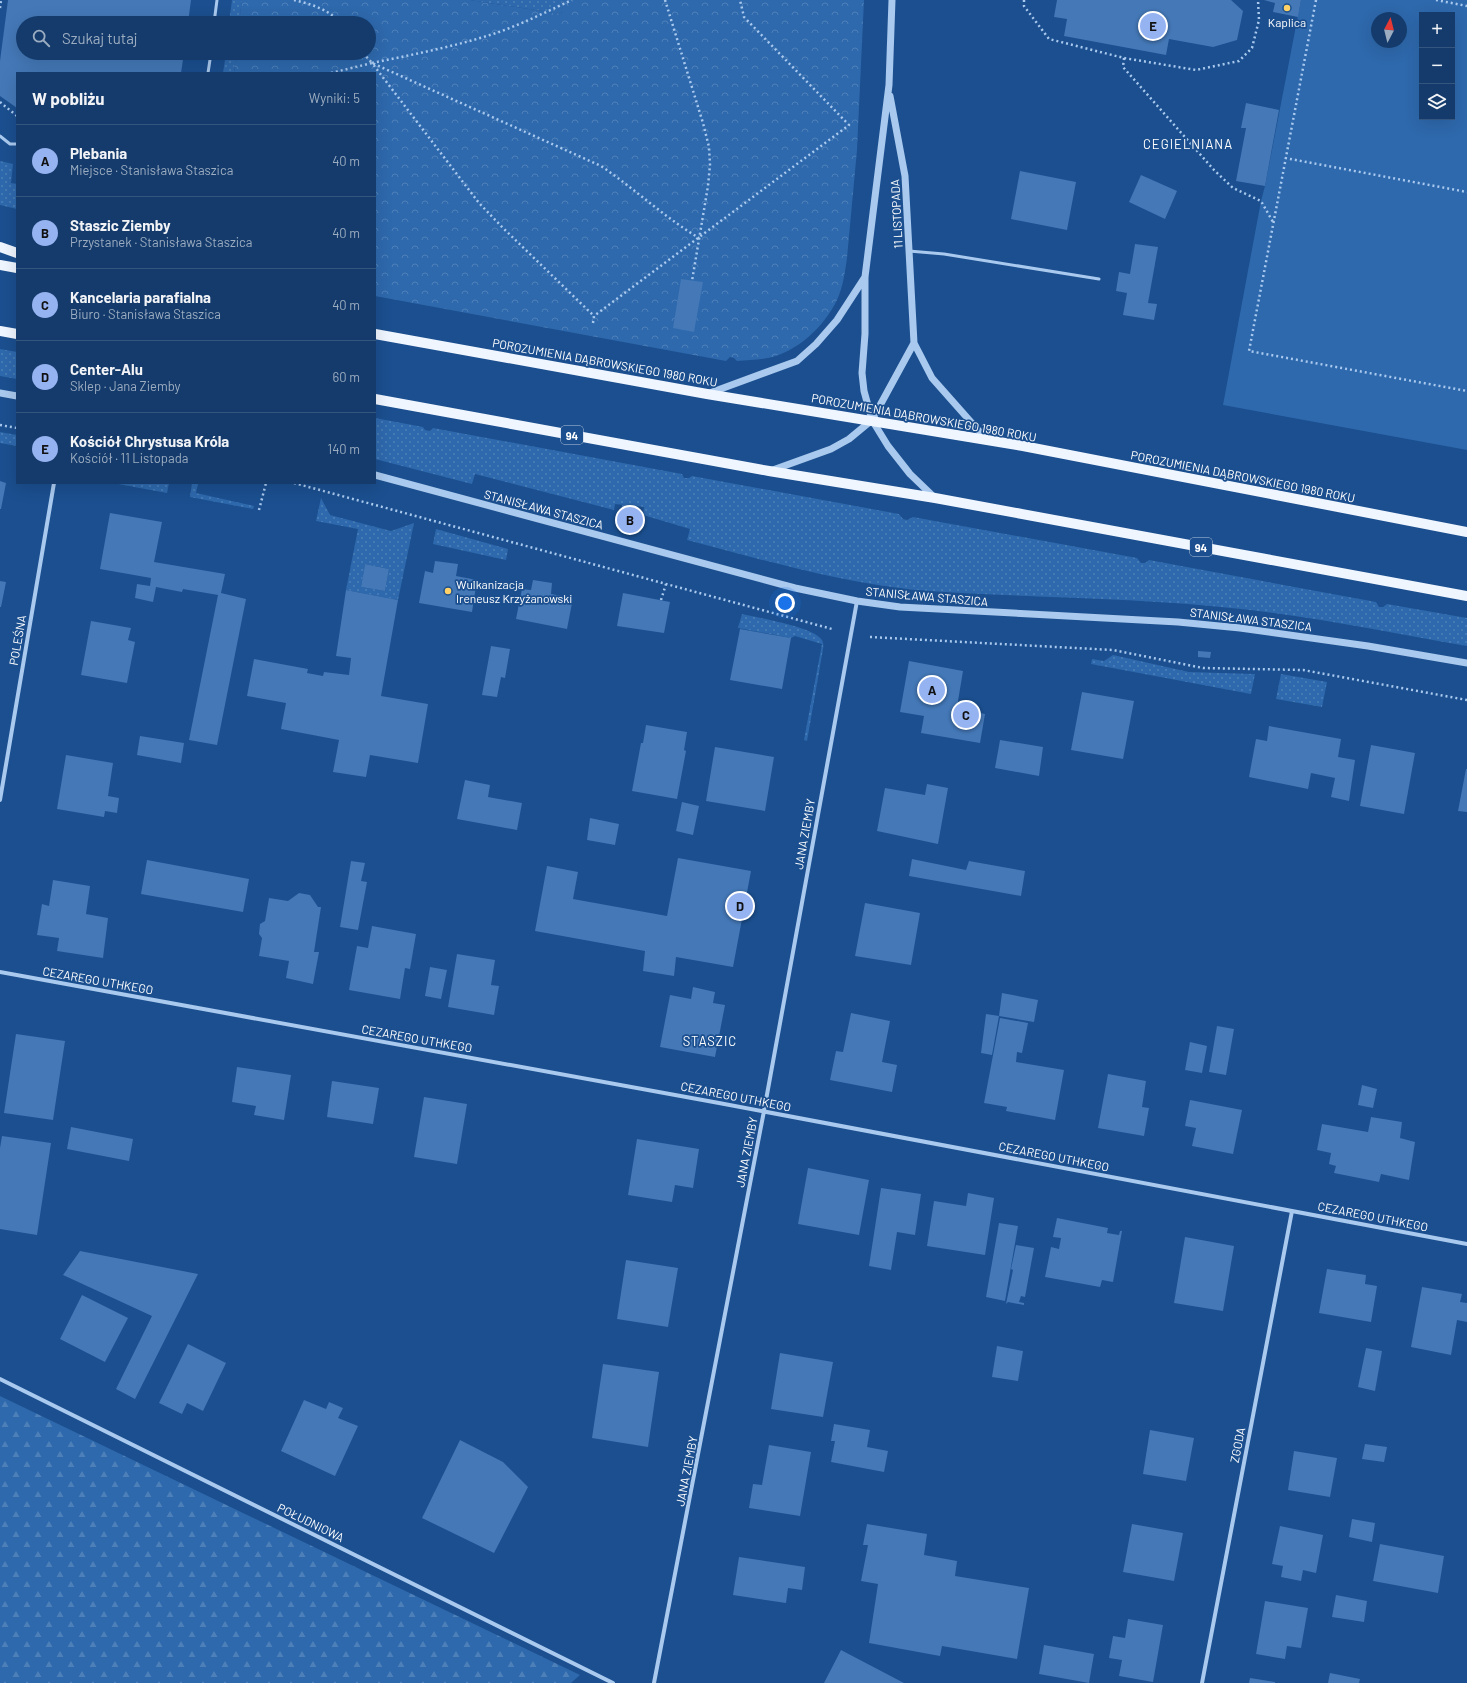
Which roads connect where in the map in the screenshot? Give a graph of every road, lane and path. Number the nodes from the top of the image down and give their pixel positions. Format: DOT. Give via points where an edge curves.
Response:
graph roads {
  1 [pos="1,0"];
  2 [pos="217,0"];
  3 [pos="294,0"];
  4 [pos="572,0"];
  5 [pos="665,0"];
  6 [pos="740,0"];
  7 [pos="892,0"];
  8 [pos="1024,0"];
  9 [pos="1258,0"];
  10 [pos="1316,0"];
  11 [pos="1436,0"];
  12 [pos="1467,6"];
  13 [pos="0,8"];
  14 [pos="215,16"];
  15 [pos="333,16"];
  16 [pos="1124,58"];
  17 [pos="210,60"];
  18 [pos="369,60"];
  19 [pos="372,64"];
  20 [pos="208,72"];
  21 [pos="336,72"];
  22 [pos="889,85"];
  23 [pos="0,102"];
  24 [pos="16,115"];
  25 [pos="0,136"];
  26 [pos="16,144"];
  27 [pos="1286,158"];
  28 [pos="1467,192"];
  29 [pos="1273,223"];
  30 [pos="699,238"];
  31 [pos="0,247"];
  32 [pos="909,251"];
  33 [pos="16,253"];
  34 [pos="0,265"];
  35 [pos="16,268"];
  36 [pos="865,277"];
  37 [pos="1099,279"];
  38 [pos="692,281"];
  39 [pos="594,316"];
  40 [pos="593,323"];
  41 [pos="0,331"];
  42 [pos="16,334"];
  43 [pos="376,334"];
  44 [pos="914,342"];
  45 [pos="1467,391"];
  46 [pos="0,392"];
  47 [pos="707,394"];
  48 [pos="16,396"];
  49 [pos="376,399"];
  50 [pos="872,420"];
  51 [pos="0,425"];
  52 [pos="16,428"];
  53 [pos="986,439"];
  54 [pos="769,471"];
  55 [pos="376,475"];
  56 [pos="54,484"];
  57 [pos="266,484"];
  58 [pos="298,484"];
  59 [pos="934,498"];
  60 [pos="259,510"];
  61 [pos="1467,532"];
  62 [pos="666,584"];
  63 [pos="1467,596"];
  64 [pos="661,600"];
  65 [pos="857,601"];
  66 [pos="832,629"];
  67 [pos="872,637"];
  68 [pos="1467,663"];
  69 [pos="1467,700"];
  70 [pos="0,800"];
  71 [pos="0,972"];
  72 [pos="764,1111"];
  73 [pos="1292,1211"];
  74 [pos="1467,1244"];
  75 [pos="0,1379"];
  76 [pos="611,1683"];
  77 [pos="654,1683"];
  78 [pos="1202,1683"];
  1 -- 13 [label="path"];
  2 -- 14 [label="lane"];
  3 -- 15 [label="path" via="314,5"];
  4 -- 19 [label="path" via="498,32"];
  5 -- 30 [label="path" via="709,147 708,186"];
  6 -- 30 [label="path" via="744,17 849,125"];
  7 -- 22 [label="street, 11 LISTOPADA"];
  8 -- 16 [label="path" via="1024,6 1049,39"];
  9 -- 16 [label="path" via="1259,20 1252,48 1239,61 1196,70"];
  10 -- 27 [label="path"];
  11 -- 12 [label="path"];
  16 -- 29 [label="path" via="1123,67 1214,170 1233,188 1261,201"];
  17 -- 20 [label="lane"];
  18 -- 19 [label="path"];
  19 -- 21 [label="path"];
  19 -- 30 [label="path" via="601,166 675,224"];
  19 -- 39 [label="path" via="479,203"];
  22 -- 32 [label="street, 11 LISTOPADA" via="905,176"];
  22 -- 36 [label="street, 11 LISTOPADA"];
  23 -- 24 [label="path"];
  25 -- 26 [label="lane" via="10,144"];
  27 -- 28 [label="path"];
  27 -- 29 [label="path"];
  29 -- 45 [label="path" via="1249,350"];
  30 -- 38 [label="path"];
  30 -- 39 [label="path"];
  31 -- 33 [label="main road"];
  32 -- 37 [label="lane" via="944,254"];
  32 -- 44 [label="street, 11 LISTOPADA"];
  34 -- 35 [label="main road"];
  36 -- 47 [label="street" via="837,320 797,361"];
  36 -- 50 [label="street, 11 LISTOPADA" via="862,372"];
  39 -- 40 [label="path"];
  41 -- 42 [label="main road"];
  43 -- 47 [label="main road, POROZUMIENIA DĄBROWSKIEGO 1980 ROKU"];
  44 -- 50 [label="street"];
  44 -- 53 [label="street" via="932,378"];
  46 -- 48 [label="street"];
  47 -- 50 [label="main road, POROZUMIENIA DĄBROWSKIEGO 1980 ROKU"];
  49 -- 54 [label="main road, 94"];
  50 -- 53 [label="main road, POROZUMIENIA DĄBROWSKIEGO 1980 ROKU"];
  50 -- 54 [label="street" via="849,439 831,449"];
  50 -- 59 [label="street, 11 LISTOPADA" via="910,474"];
  51 -- 52 [label="path"];
  53 -- 61 [label="main road, POROZUMIENIA DĄBROWSKIEGO 1980 ROKU"];
  54 -- 59 [label="main road, 94"];
  55 -- 65 [label="street, STANISŁAWA STASZICA" via="795,588"];
  56 -- 70 [label="street, POLEŚNA"];
  57 -- 60 [label="path"];
  58 -- 62 [label="path"];
  59 -- 63 [label="main road, 94"];
  62 -- 64 [label="path"];
  62 -- 66 [label="path"];
  65 -- 68 [label="street, STANISŁAWA STASZICA" via="929,609 1210,624"];
  65 -- 72 [label="street, JANA ZIEMBY"];
  67 -- 69 [label="path" via="1109,650 1203,668 1297,669"];
  71 -- 72 [label="street, CEZAREGO UTHKEGO"];
  72 -- 73 [label="street, CEZAREGO UTHKEGO"];
  72 -- 77 [label="street, JANA ZIEMBY"];
  73 -- 74 [label="street, CEZAREGO UTHKEGO"];
  73 -- 78 [label="street, ZGODA"];
  75 -- 76 [label="street, POŁUDNIOWA"];
}
